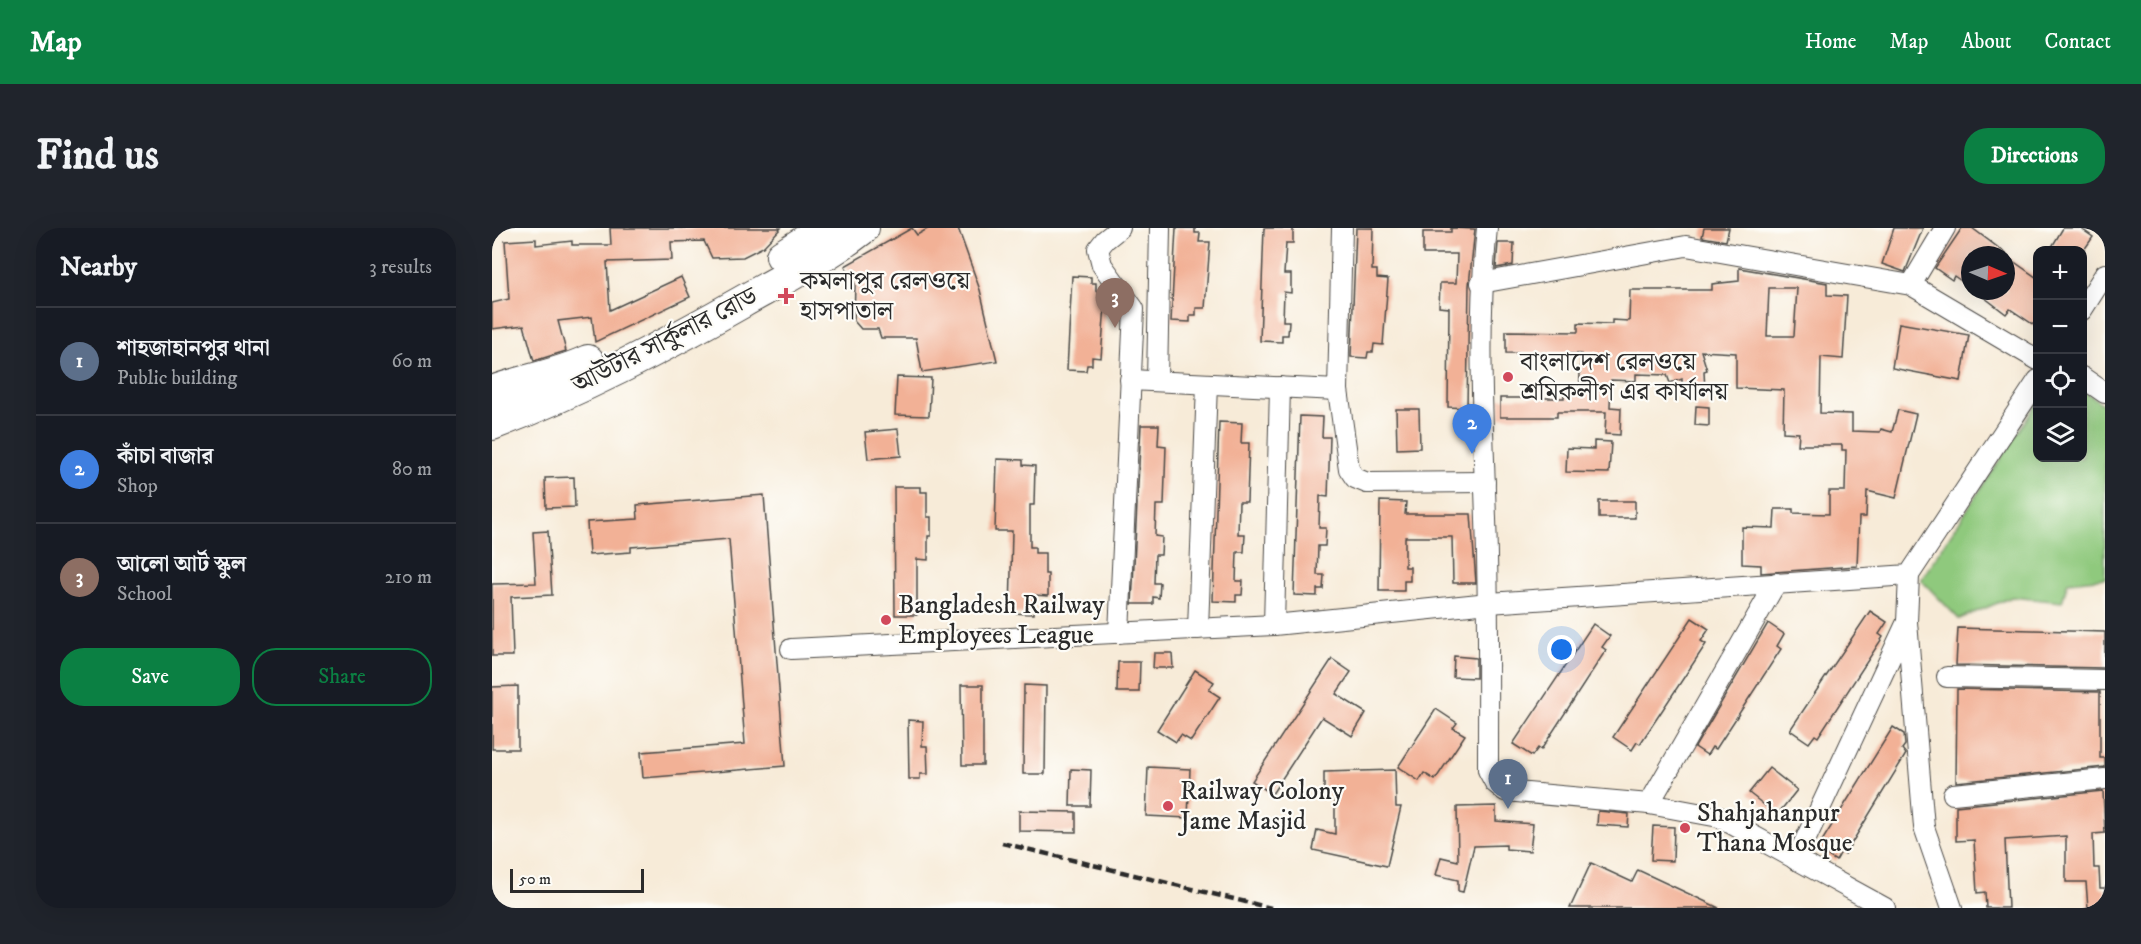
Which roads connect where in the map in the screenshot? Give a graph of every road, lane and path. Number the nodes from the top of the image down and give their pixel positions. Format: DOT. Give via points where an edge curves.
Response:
graph roads {
  1 [pos="826,228"];
  2 [pos="863,228"];
  3 [pos="1120,228"];
  4 [pos="1161,228"];
  5 [pos="1342,228"];
  6 [pos="1487,228"];
  7 [pos="1945,228"];
  8 [pos="1688,237"];
  9 [pos="2105,274"];
  10 [pos="1481,283"];
  11 [pos="1911,285"];
  12 [pos="2087,302"];
  13 [pos="2033,358"];
  14 [pos="1130,380"];
  15 [pos="2087,380"];
  16 [pos="1157,381"];
  17 [pos="1207,384"];
  18 [pos="2033,386"];
  19 [pos="1280,387"];
  20 [pos="1338,390"];
  21 [pos="492,392"];
  22 [pos="2105,393"];
  23 [pos="492,424"];
  24 [pos="1485,482"];
  25 [pos="1909,575"];
  26 [pos="1776,583"];
  27 [pos="1489,603"];
  28 [pos="1907,622"];
  29 [pos="1274,625"];
  30 [pos="1198,629"];
  31 [pos="1119,633"];
  32 [pos="791,649"];
  33 [pos="1947,678"];
  34 [pos="2105,680"];
  35 [pos="2105,779"];
  36 [pos="1953,794"];
  37 [pos="1649,804"];
  38 [pos="1796,860"];
  39 [pos="1885,908"];
  40 [pos="1952,908"];
  1 -- 21 [label="main road, আউটার সার্কুলার রোড" via="707,301 606,353 563,373"];
  2 -- 23 [label="main road, আউটার সার্কুলার রোড" via="797,271 628,365"];
  3 -- 14 [label="street" via="1098,249 1102,265 1134,309"];
  4 -- 16 [label="street"];
  5 -- 20 [label="street"];
  6 -- 10 [label="street"];
  7 -- 11 [label="street"];
  8 -- 10 [label="street"];
  8 -- 11 [label="street"];
  9 -- 12 [label="street"];
  10 -- 24 [label="street"];
  11 -- 13 [label="street"];
  14 -- 16 [label="street"];
  14 -- 31 [label="street"];
  15 -- 22 [label="street"];
  16 -- 17 [label="street"];
  17 -- 19 [label="street"];
  17 -- 30 [label="street"];
  18 -- 25 [label="street"];
  19 -- 20 [label="street"];
  19 -- 29 [label="street"];
  20 -- 24 [label="street" via="1349,469 1355,478 1367,483"];
  24 -- 27 [label="street"];
  25 -- 26 [label="street"];
  25 -- 28 [label="street"];
  26 -- 27 [label="street"];
  26 -- 37 [label="street"];
  27 -- 29 [label="street"];
  27 -- 37 [label="street" via="1488,770 1495,783 1505,791"];
  28 -- 38 [label="street"];
  28 -- 40 [label="street" via="1924,827"];
  29 -- 30 [label="street"];
  30 -- 31 [label="street"];
  31 -- 32 [label="street"];
  33 -- 34 [label="street"];
  35 -- 36 [label="street"];
  37 -- 38 [label="street" via="1719,817"];
  38 -- 39 [label="street"];
}
